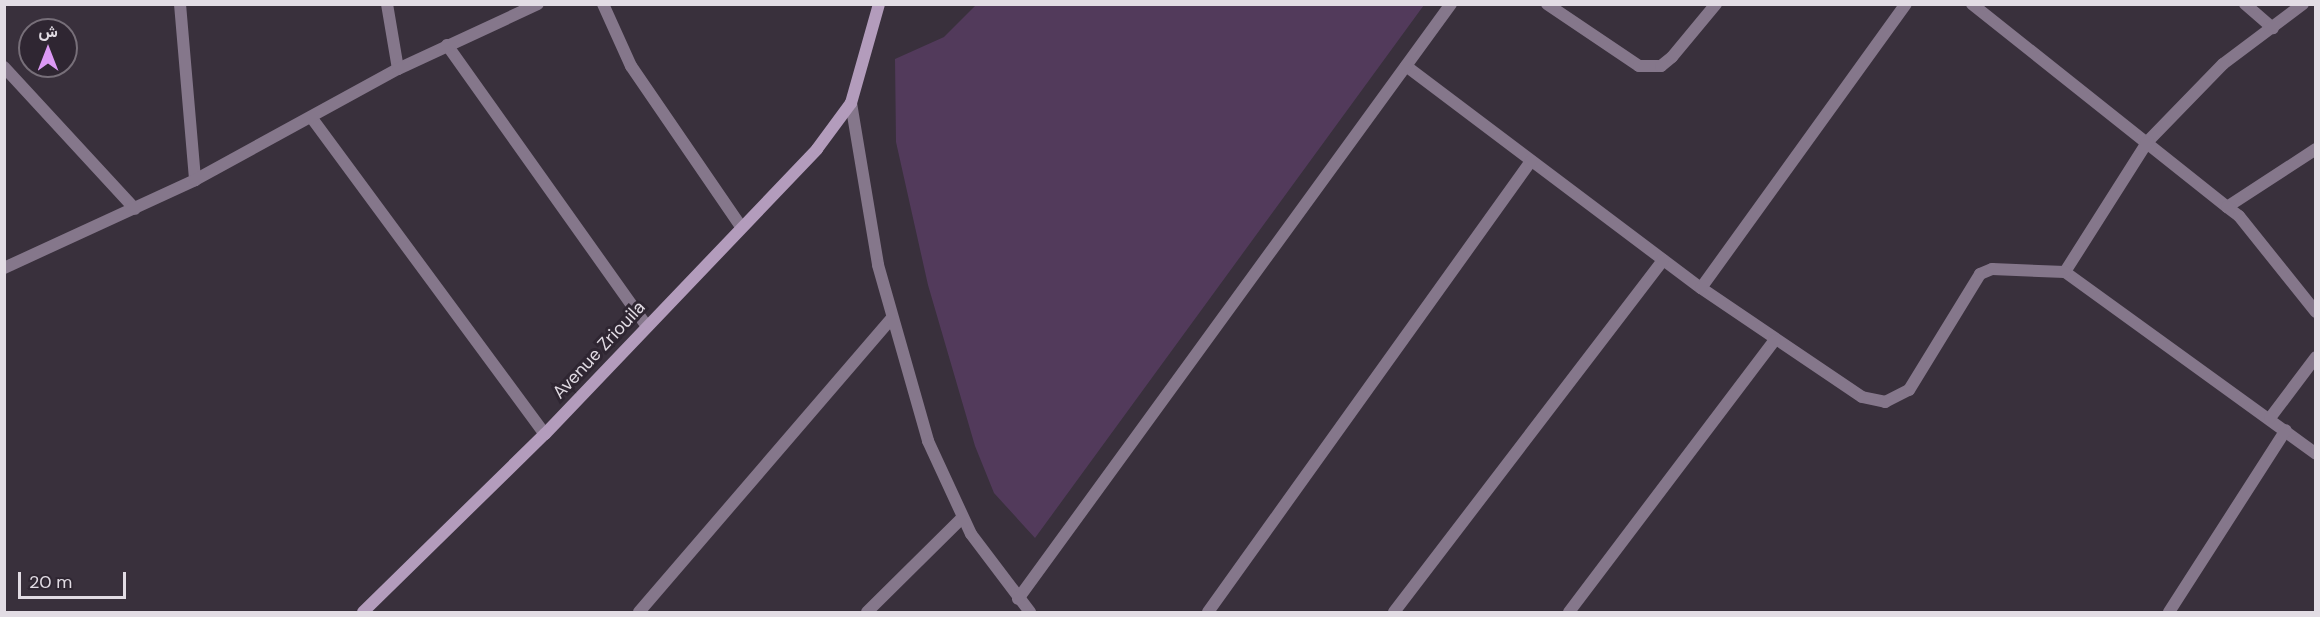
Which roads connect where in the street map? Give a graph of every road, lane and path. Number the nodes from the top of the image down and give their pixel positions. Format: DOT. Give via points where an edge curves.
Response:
graph roads {
  1 [pos="180,4"];
  2 [pos="387,4"];
  3 [pos="538,4"];
  4 [pos="603,4"];
  5 [pos="879,4"];
  6 [pos="1451,4"];
  7 [pos="1547,4"];
  8 [pos="1716,4"];
  9 [pos="1906,4"];
  10 [pos="1972,4"];
  11 [pos="2245,4"];
  12 [pos="2303,4"];
  13 [pos="2274,28"];
  14 [pos="447,45"];
  15 [pos="1406,66"];
  16 [pos="4,67"];
  17 [pos="398,69"];
  18 [pos="851,103"];
  19 [pos="311,117"];
  20 [pos="2148,141"];
  21 [pos="2316,149"];
  22 [pos="1531,161"];
  23 [pos="195,180"];
  24 [pos="2227,207"];
  25 [pos="135,209"];
  26 [pos="740,225"];
  27 [pos="1663,260"];
  28 [pos="4,268"];
  29 [pos="2065,272"];
  30 [pos="1701,288"];
  31 [pos="2316,312"];
  32 [pos="891,319"];
  33 [pos="646,325"];
  34 [pos="1775,340"];
  35 [pos="2316,357"];
  36 [pos="2270,418"];
  37 [pos="2286,430"];
  38 [pos="544,434"];
  39 [pos="2316,454"];
  40 [pos="962,518"];
  41 [pos="1018,599"];
  42 [pos="363,612"];
  43 [pos="639,612"];
  44 [pos="867,612"];
  45 [pos="1030,612"];
  46 [pos="1208,612"];
  47 [pos="1394,612"];
  48 [pos="1569,612"];
  49 [pos="2169,612"];
  1 -- 23 [label="street"];
  2 -- 17 [label="street"];
  3 -- 14 [label="street"];
  4 -- 26 [label="street" via="632,66"];
  5 -- 18 [label="street"];
  6 -- 15 [label="street"];
  7 -- 8 [label="street" via="1639,66 1661,66"];
  9 -- 30 [label="street"];
  10 -- 20 [label="street"];
  11 -- 13 [label="street"];
  12 -- 13 [label="street"];
  13 -- 20 [label="street" via="2223,64"];
  14 -- 17 [label="street"];
  14 -- 33 [label="street"];
  15 -- 22 [label="street"];
  15 -- 41 [label="street"];
  16 -- 25 [label="street"];
  17 -- 19 [label="street"];
  18 -- 26 [label="street, Avenue Zriouila" via="817,149"];
  18 -- 32 [label="street"];
  19 -- 23 [label="street"];
  19 -- 38 [label="street"];
  20 -- 24 [label="street"];
  20 -- 29 [label="street"];
  21 -- 24 [label="street"];
  22 -- 27 [label="street"];
  22 -- 46 [label="street"];
  23 -- 25 [label="street"];
  24 -- 31 [label="street" via="2240,216"];
  25 -- 28 [label="street"];
  26 -- 33 [label="street, Avenue Zriouila"];
  27 -- 30 [label="street"];
  27 -- 47 [label="street"];
  29 -- 34 [label="street" via="1992,269 1980,274 1909,390 1885,402 1862,397"];
  29 -- 36 [label="street"];
  30 -- 34 [label="street"];
  32 -- 40 [label="street" via="928,441"];
  32 -- 43 [label="street"];
  33 -- 38 [label="street, Avenue Zriouila"];
  34 -- 48 [label="street"];
  35 -- 36 [label="street"];
  36 -- 37 [label="street"];
  37 -- 39 [label="street"];
  37 -- 49 [label="street"];
  38 -- 42 [label="street, Avenue Zriouila"];
  40 -- 41 [label="street"];
  40 -- 44 [label="street"];
  41 -- 45 [label="street"];
}
